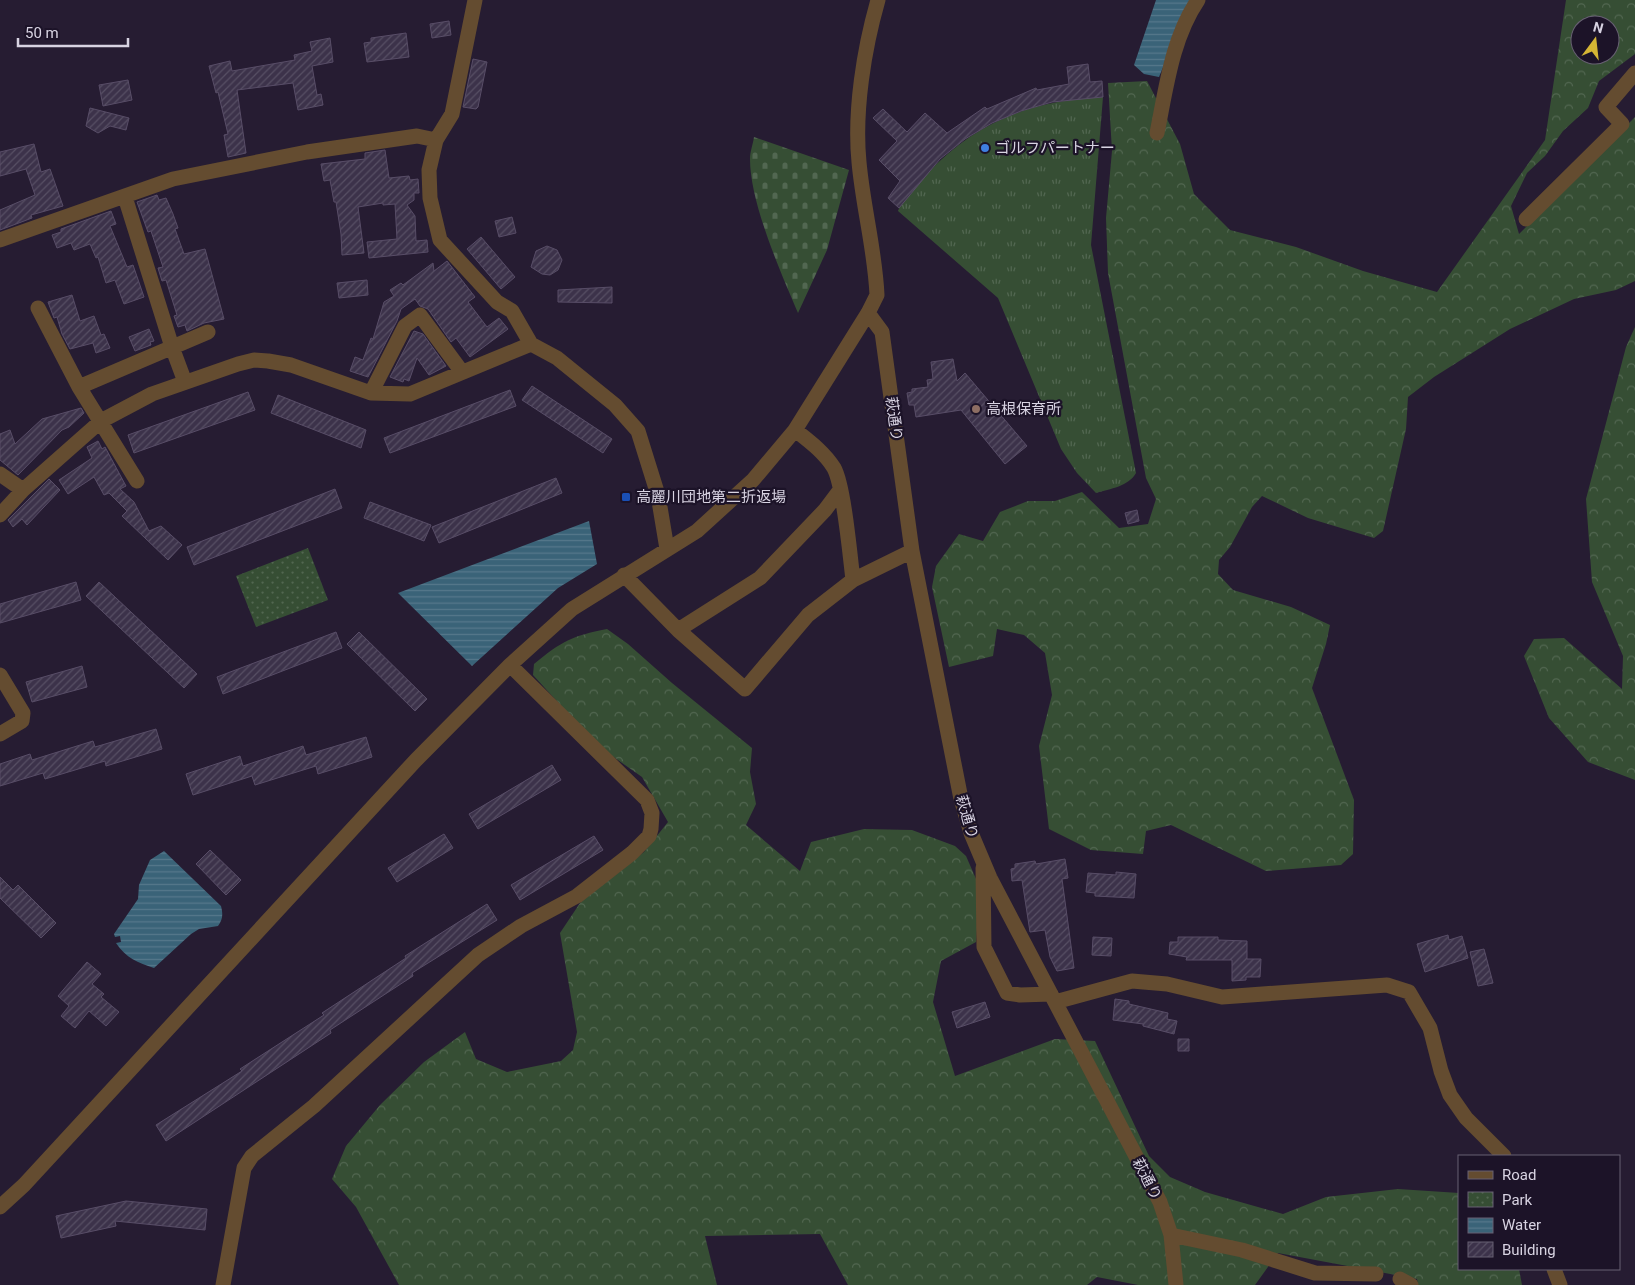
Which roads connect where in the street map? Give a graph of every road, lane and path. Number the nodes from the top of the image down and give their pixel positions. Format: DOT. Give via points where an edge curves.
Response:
graph roads {
  1 [pos="475,0"];
  2 [pos="878,0"];
  3 [pos="1198,0"];
  4 [pos="1635,72"];
  5 [pos="1157,134"];
  6 [pos="436,140"];
  7 [pos="125,197"];
  8 [pos="1526,219"];
  9 [pos="0,240"];
  10 [pos="38,308"];
  11 [pos="868,313"];
  12 [pos="208,332"];
  13 [pos="531,344"];
  14 [pos="172,347"];
  15 [pos="462,372"];
  16 [pos="186,382"];
  17 [pos="78,387"];
  18 [pos="371,394"];
  19 [pos="101,421"];
  20 [pos="795,430"];
  21 [pos="0,474"];
  22 [pos="137,481"];
  23 [pos="23,490"];
  24 [pos="840,490"];
  25 [pos="0,515"];
  26 [pos="668,550"];
  27 [pos="912,551"];
  28 [pos="624,575"];
  29 [pos="853,580"];
  30 [pos="678,630"];
  31 [pos="510,665"];
  32 [pos="0,675"];
  33 [pos="0,734"];
  34 [pos="983,864"];
  35 [pos="1053,998"];
  36 [pos="1503,1155"];
  37 [pos="0,1207"];
  38 [pos="1171,1235"];
  39 [pos="1554,1270"];
  40 [pos="1376,1274"];
  41 [pos="223,1285"];
  42 [pos="1176,1285"];
  43 [pos="1560,1285"];
  1 -- 6 [label="street" via="452,114"];
  2 -- 11 [label="street" via="865,58 858,134 877,287 877,295"];
  3 -- 5 [label="street" via="1188,14 1173,59"];
  4 -- 8 [label="street" via="1606,107 1622,124"];
  6 -- 7 [label="street" via="417,136 307,152 173,180"];
  6 -- 13 [label="street" via="429,170 430,198 440,240 497,302 512,311"];
  7 -- 9 [label="street"];
  7 -- 14 [label="street"];
  10 -- 17 [label="street"];
  11 -- 20 [label="street"];
  11 -- 27 [label="street, 萩通り" via="882,332"];
  12 -- 14 [label="street"];
  13 -- 15 [label="street"];
  13 -- 26 [label="street" via="557,358 615,405 638,430 656,486"];
  14 -- 16 [label="street"];
  14 -- 17 [label="street"];
  15 -- 18 [label="street" via="410,394"];
  15 -- 18 [label="street" via="420,315 405,326"];
  16 -- 18 [label="street" via="254,360 291,365"];
  16 -- 19 [label="street" via="152,394"];
  17 -- 19 [label="street"];
  19 -- 22 [label="street"];
  19 -- 23 [label="street"];
  20 -- 24 [label="street" via="817,447 835,469"];
  20 -- 26 [label="street" via="730,503"];
  21 -- 23 [label="street"];
  23 -- 25 [label="street"];
  24 -- 29 [label="street"];
  24 -- 30 [label="street" via="760,578"];
  26 -- 28 [label="street"];
  27 -- 29 [label="street"];
  27 -- 34 [label="street, 萩通り" via="961,799"];
  28 -- 30 [label="street"];
  28 -- 31 [label="street" via="572,609"];
  29 -- 30 [label="street" via="808,615 745,689"];
  31 -- 37 [label="street" via="416,760 31,1178"];
  31 -- 41 [label="street" via="648,800 652,813 649,836 577,896 521,926 478,955 314,1106 252,1156 244,1168"];
  32 -- 33 [label="street" via="23,713 22,721"];
  34 -- 35 [label="street, 萩通り"];
  34 -- 35 [label="street" via="984,947 1002,983 1008,993"];
  35 -- 36 [label="street" via="1132,981 1166,984 1222,997 1387,985 1397,987 1409,992 1430,1028 1450,1095 1466,1118"];
  35 -- 38 [label="street, 萩通り" via="1160,1202"];
  38 -- 40 [label="street" via="1242,1250 1315,1273"];
  38 -- 42 [label="street, 萩通り"];
  39 -- 43 [label="street"];
}
